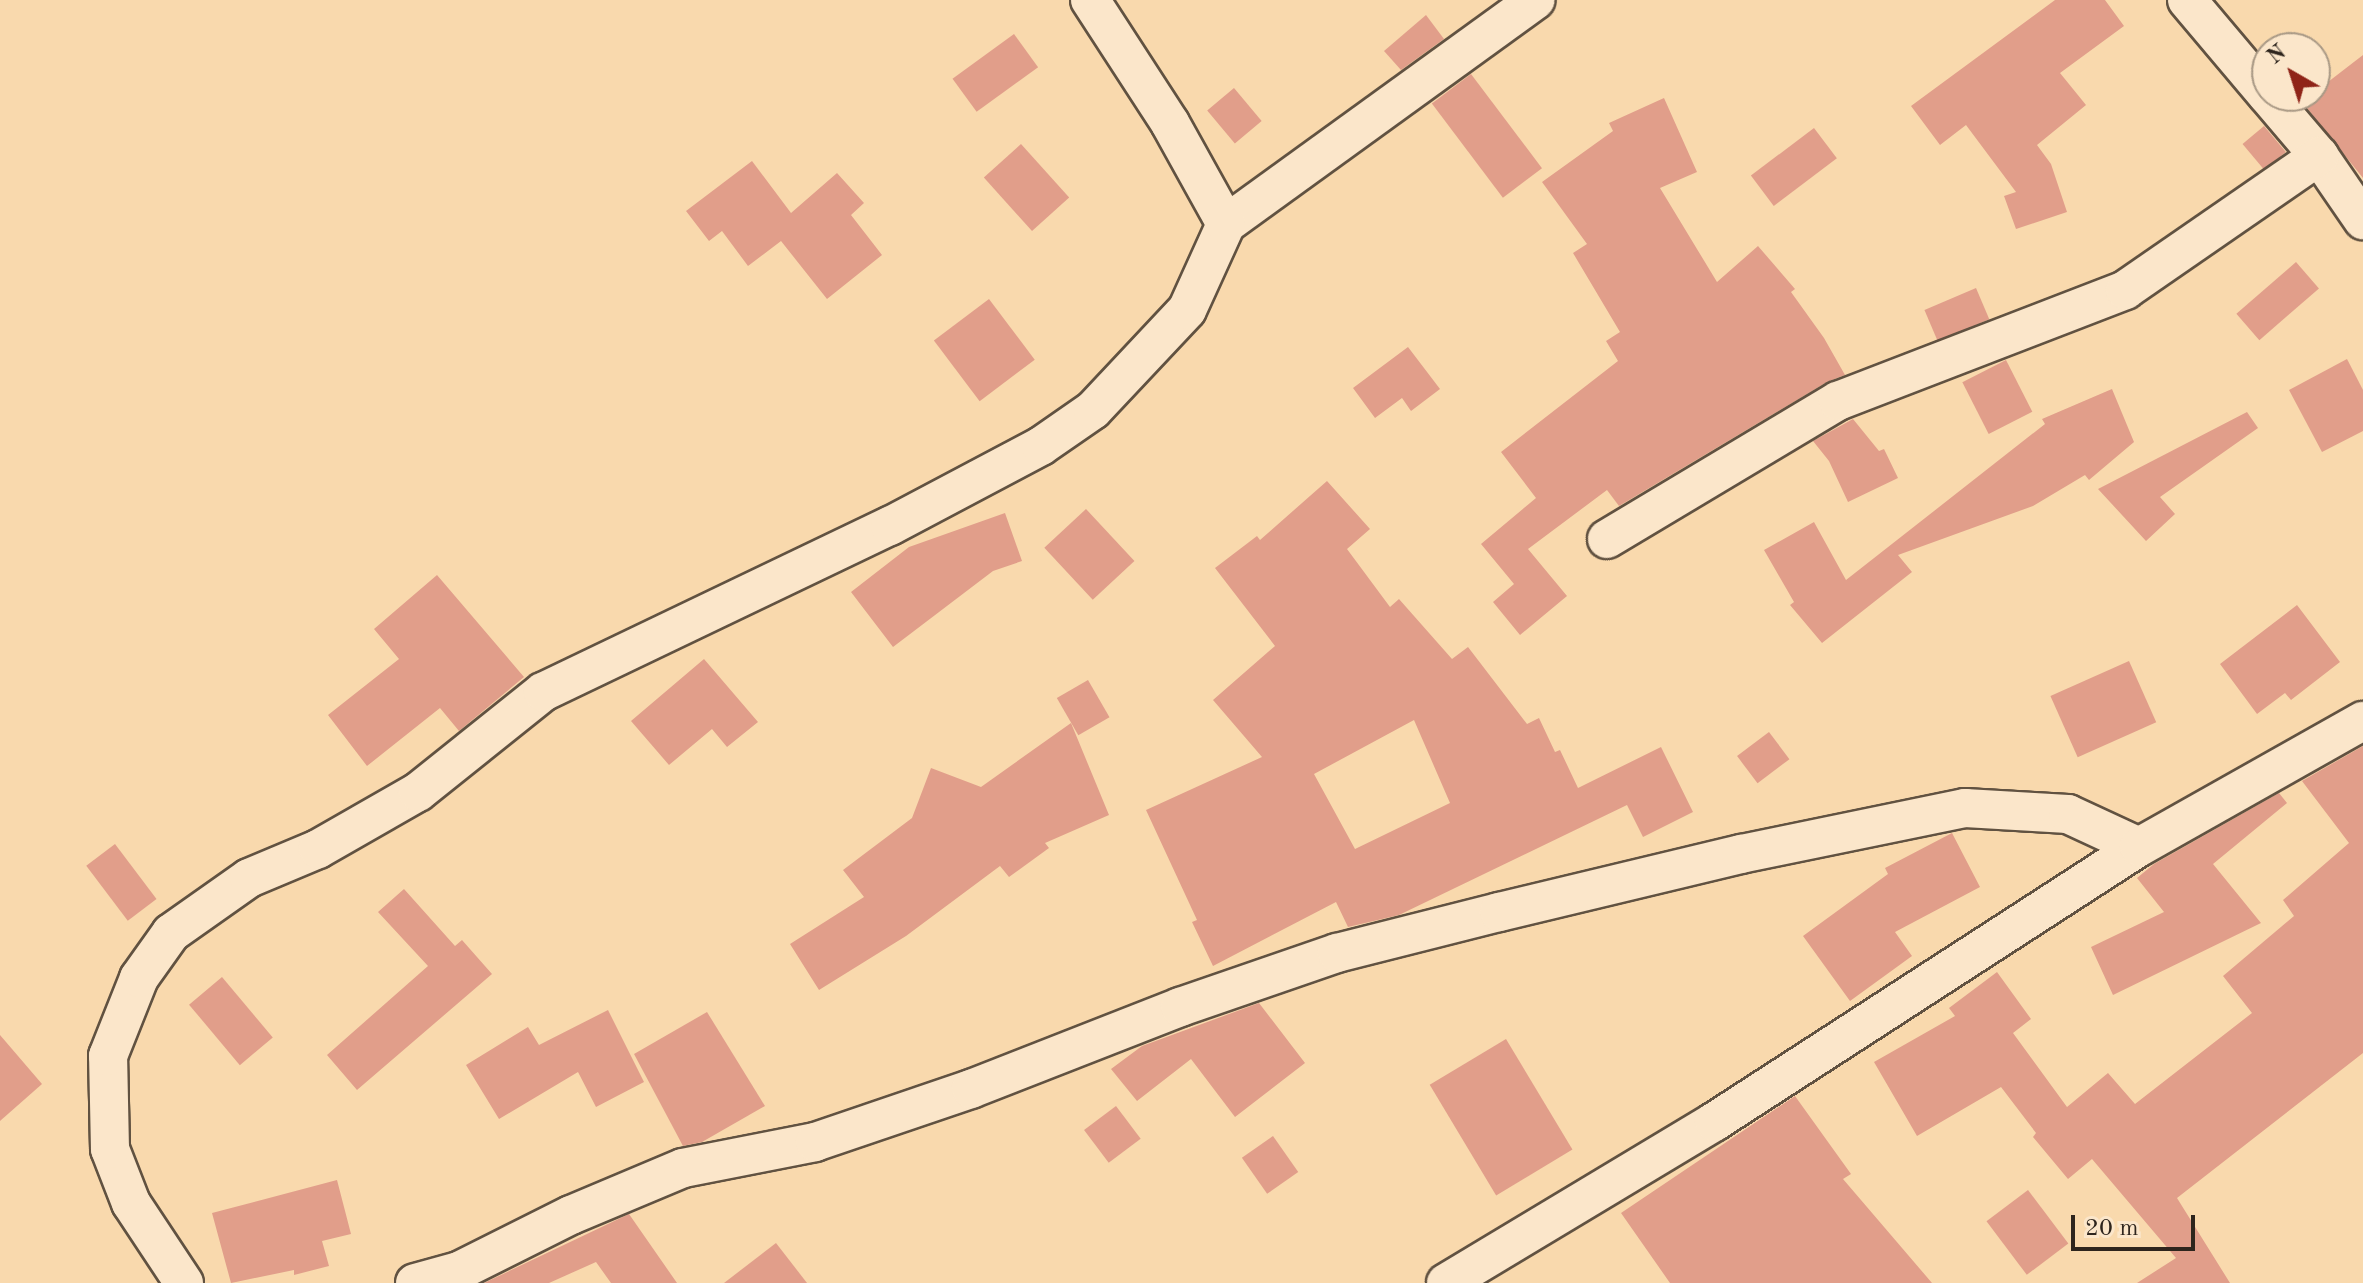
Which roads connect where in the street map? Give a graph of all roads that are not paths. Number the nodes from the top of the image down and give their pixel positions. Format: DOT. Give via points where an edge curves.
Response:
graph roads {
  1 [pos="1090,0"];
  2 [pos="1535,0"];
  3 [pos="2187,0"];
  4 [pos="2251,75"];
  5 [pos="2282,112"];
  6 [pos="2319,156"];
  7 [pos="2363,220"];
  8 [pos="1226,224"];
  9 [pos="1607,539"];
  10 [pos="2363,721"];
  11 [pos="2139,847"];
  12 [pos="184,1283"];
  13 [pos="415,1283"];
  14 [pos="1446,1283"];
  1 -- 8 [label="street" via="1170,123"];
  2 -- 8 [label="street"];
  3 -- 4 [label="street"];
  5 -- 6 [label="street"];
  6 -- 7 [label="street"];
  6 -- 9 [label="street" via="2125,290 1838,401"];
  8 -- 12 [label="street" via="1187,310 1093,410 1067,428 890,526 543,692 418,792 318,849 249,878 171,933 139,978 108,1056 110,1149 131,1203"];
  10 -- 11 [label="street"];
  11 -- 13 [label="street" via="2068,814 1965,808 1499,912 1337,953 815,1142 683,1168 571,1215 459,1271"];
  11 -- 14 [label="street" via="1714,1122"];
}
